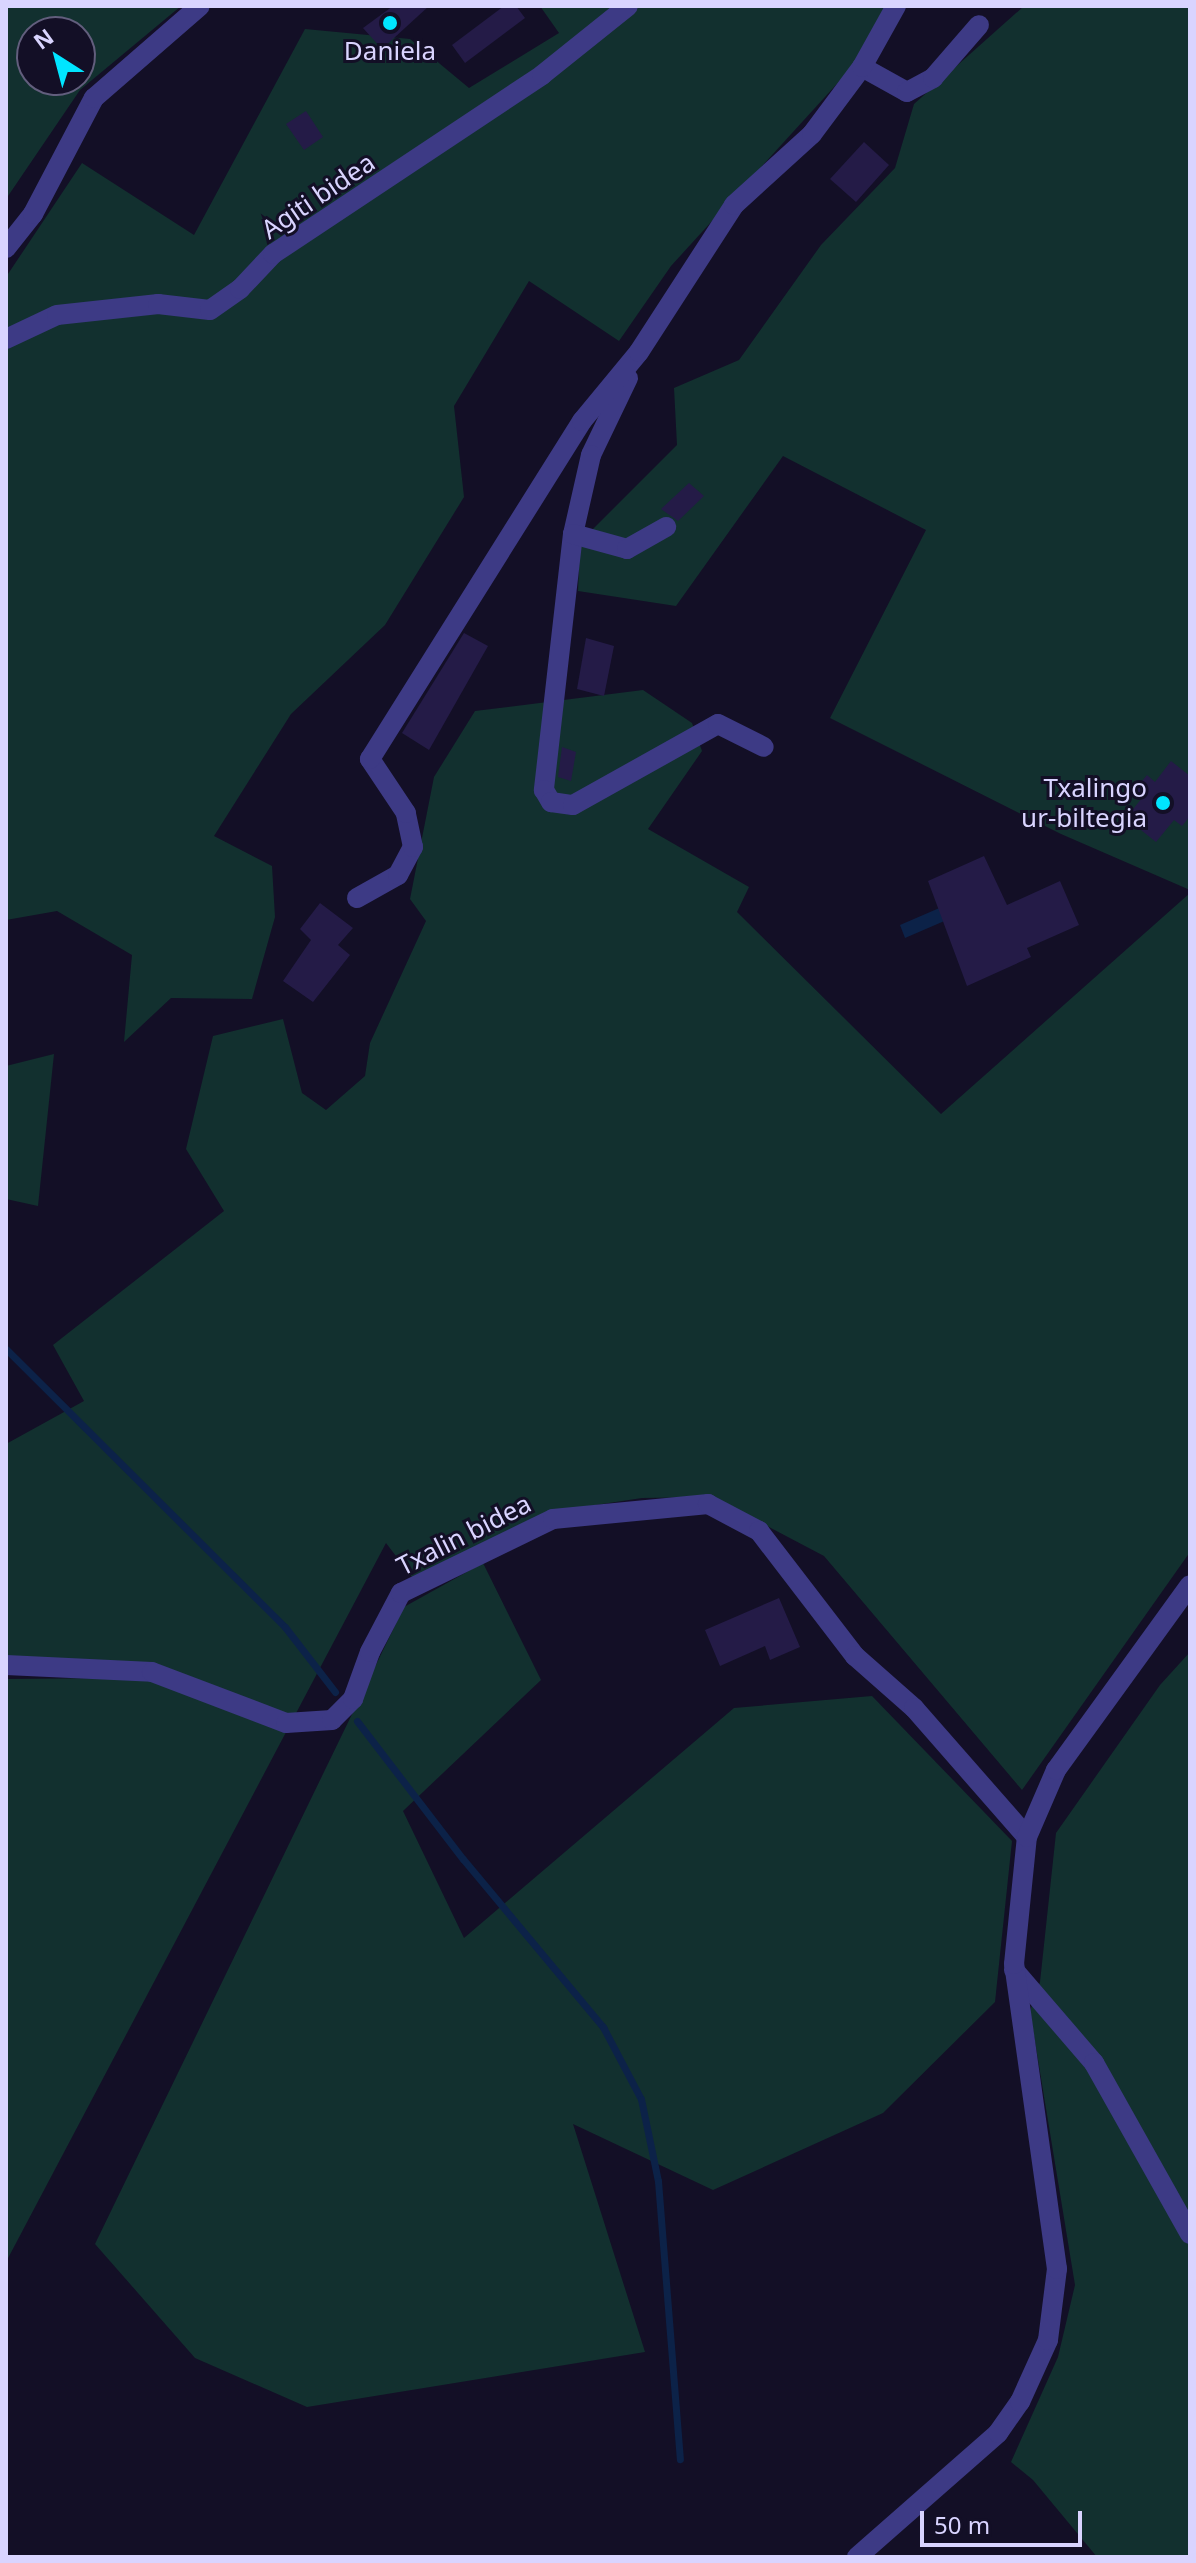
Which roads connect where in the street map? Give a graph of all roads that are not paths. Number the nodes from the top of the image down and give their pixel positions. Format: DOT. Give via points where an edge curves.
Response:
graph roads {
  1 [pos="200,6"];
  2 [pos="628,6"];
  3 [pos="896,6"];
  4 [pos="979,25"];
  5 [pos="862,67"];
  6 [pos="6,248"];
  7 [pos="6,339"];
  8 [pos="639,352"];
  9 [pos="666,527"];
  10 [pos="573,534"];
  11 [pos="764,747"];
  12 [pos="357,898"];
  13 [pos="1190,1585"];
  14 [pos="6,1665"];
  15 [pos="1027,1837"];
  16 [pos="1014,1970"];
  17 [pos="1190,2234"];
  18 [pos="857,2557"];
  1 -- 6 [label="street" via="94,98 33,214"];
  2 -- 7 [label="street, Agiti bidea" via="542,75 273,254 240,289 210,310 158,304 57,315"];
  3 -- 5 [label="street"];
  4 -- 5 [label="street" via="933,78 907,92"];
  5 -- 8 [label="street" via="812,134 734,205"];
  8 -- 10 [label="street" via="591,455"];
  8 -- 12 [label="street" via="582,421 370,759 406,813 413,847 398,875"];
  9 -- 10 [label="street" via="627,549"];
  10 -- 11 [label="street" via="544,790 551,802 573,805 718,724"];
  13 -- 15 [label="street" via="1056,1770"];
  14 -- 15 [label="street, Txalin bidea" via="152,1672 286,1723 332,1720 353,1699 401,1593 553,1519 708,1504 759,1531 855,1656 914,1708"];
  15 -- 16 [label="street"];
  16 -- 17 [label="street" via="1094,2063"];
  16 -- 18 [label="street" via="1057,2269 1048,2340 1020,2402 998,2433"];
}
